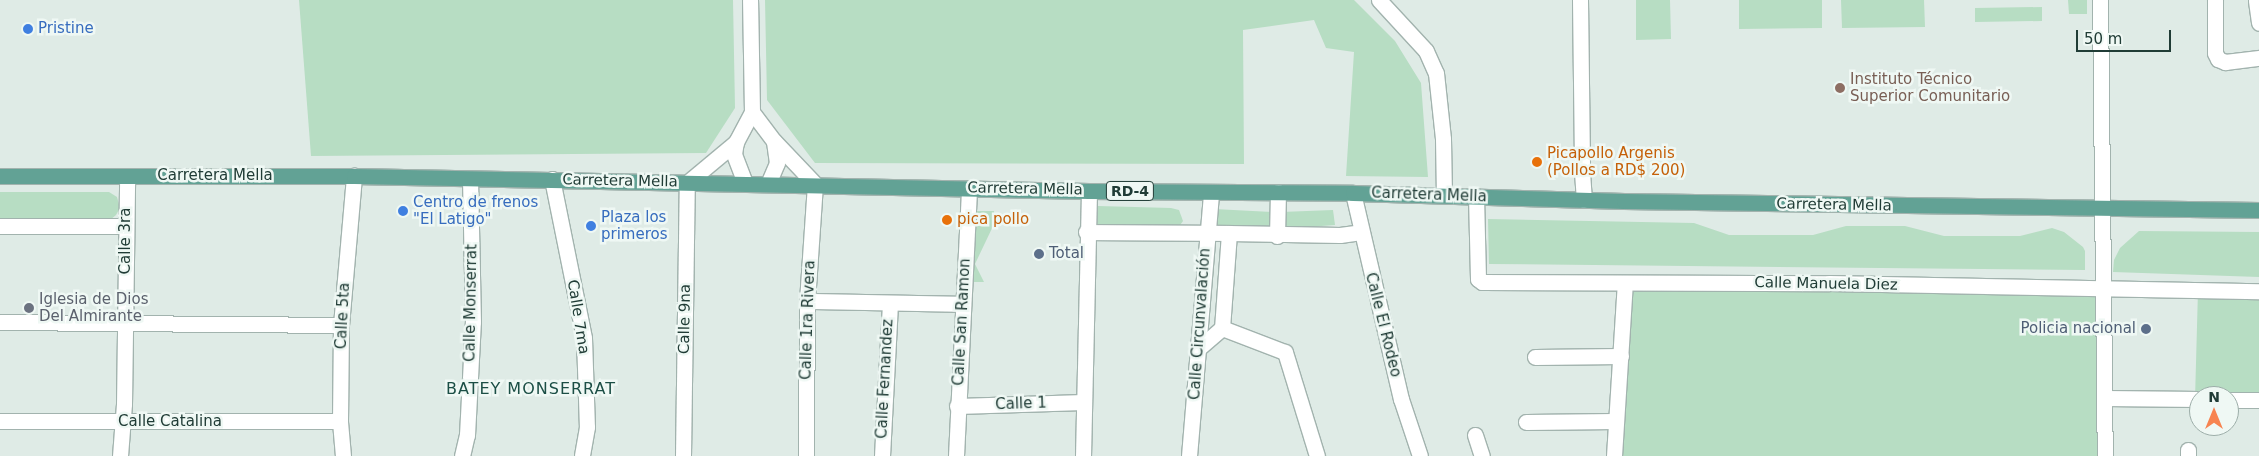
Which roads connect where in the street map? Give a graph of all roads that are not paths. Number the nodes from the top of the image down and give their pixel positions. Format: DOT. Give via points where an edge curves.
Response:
graph roads {
  1 [pos="750,0"];
  2 [pos="1379,0"];
  3 [pos="1580,0"];
  4 [pos="2100,0"];
  5 [pos="2215,0"];
  6 [pos="2256,1"];
  7 [pos="2259,23"];
  8 [pos="2259,58"];
  9 [pos="752,112"];
  10 [pos="774,141"];
  11 [pos="736,142"];
  12 [pos="0,176"];
  13 [pos="127,176"];
  14 [pos="354,176"];
  15 [pos="470,179"];
  16 [pos="552,180"];
  17 [pos="687,183"];
  18 [pos="745,183"];
  19 [pos="768,184"];
  20 [pos="815,184"];
  21 [pos="969,188"];
  22 [pos="1089,191"];
  23 [pos="1211,192"];
  24 [pos="1278,192"];
  25 [pos="1353,193"];
  26 [pos="1444,195"];
  27 [pos="1476,196"];
  28 [pos="1584,200"];
  29 [pos="2102,208"];
  30 [pos="2259,210"];
  31 [pos="0,226"];
  32 [pos="126,226"];
  33 [pos="1086,232"];
  34 [pos="1207,232"];
  35 [pos="1361,232"];
  36 [pos="1229,233"];
  37 [pos="1277,236"];
  38 [pos="1625,283"];
  39 [pos="2105,288"];
  40 [pos="2259,291"];
  41 [pos="807,301"];
  42 [pos="890,303"];
  43 [pos="962,304"];
  44 [pos="0,322"];
  45 [pos="126,324"];
  46 [pos="340,325"];
  47 [pos="1222,328"];
  48 [pos="1199,348"];
  49 [pos="1621,356"];
  50 [pos="1535,357"];
  51 [pos="2106,398"];
  52 [pos="2189,400"];
  53 [pos="2239,400"];
  54 [pos="2259,400"];
  55 [pos="1084,402"];
  56 [pos="957,406"];
  57 [pos="0,420"];
  58 [pos="340,421"];
  59 [pos="1615,421"];
  60 [pos="123,422"];
  61 [pos="1526,422"];
  62 [pos="1475,435"];
  63 [pos="120,456"];
  64 [pos="343,456"];
  65 [pos="462,456"];
  66 [pos="582,456"];
  67 [pos="683,456"];
  68 [pos="806,456"];
  69 [pos="882,456"];
  70 [pos="956,456"];
  71 [pos="1083,456"];
  72 [pos="1189,456"];
  73 [pos="1317,456"];
  74 [pos="1420,456"];
  75 [pos="1482,456"];
  76 [pos="1614,456"];
  77 [pos="2105,456"];
  1 -- 9 [label="street"];
  2 -- 26 [label="street" via="1426,51 1436,73 1443,140"];
  3 -- 28 [label="street"];
  4 -- 29 [label="street"];
  5 -- 8 [label="street" via="2215,53 2218,59 2225,62"];
  6 -- 7 [label="street"];
  9 -- 10 [label="street"];
  9 -- 11 [label="street"];
  10 -- 19 [label="street" via="777,162"];
  10 -- 20 [label="street"];
  11 -- 17 [label="street"];
  11 -- 18 [label="street" via="734,154"];
  12 -- 13 [label="main road, Carretera Mella / RD-4"];
  13 -- 14 [label="main road, Carretera Mella / RD-4"];
  13 -- 32 [label="street, Calle 3ra"];
  14 -- 15 [label="main road, Carretera Mella / RD-4"];
  14 -- 46 [label="street, Calle 5ta"];
  15 -- 16 [label="main road, Carretera Mella / RD-4"];
  15 -- 65 [label="street, Calle Monserrat" via="472,322 467,435"];
  16 -- 17 [label="main road, Carretera Mella / RD-4"];
  16 -- 66 [label="street, Calle 7ma" via="584,338 587,427"];
  17 -- 18 [label="main road, Carretera Mella / RD-4"];
  17 -- 67 [label="street, Calle 9na"];
  18 -- 19 [label="main road, Carretera Mella / RD-4"];
  19 -- 20 [label="main road, Carretera Mella / RD-4"];
  20 -- 21 [label="main road, Carretera Mella / RD-4"];
  20 -- 41 [label="street, Calle 1ra Rivera"];
  21 -- 22 [label="main road, Carretera Mella / RD-4"];
  21 -- 43 [label="street, Calle San Ramon"];
  22 -- 23 [label="main road, Carretera Mella / RD-4"];
  22 -- 33 [label="street"];
  23 -- 24 [label="main road, Carretera Mella / RD-4"];
  23 -- 34 [label="street, Calle Circunvalación"];
  24 -- 25 [label="main road, Carretera Mella / RD-4"];
  24 -- 37 [label="street"];
  25 -- 26 [label="main road, Carretera Mella / RD-4"];
  25 -- 35 [label="street, Calle El Rodeo"];
  26 -- 27 [label="main road, Carretera Mella / RD-4"];
  27 -- 28 [label="main road, Carretera Mella / RD-4"];
  27 -- 38 [label="street, Calle Manuela Diez" via="1479,281"];
  28 -- 29 [label="main road, Carretera Mella / RD-4"];
  29 -- 30 [label="main road, Carretera Mella / RD-4"];
  29 -- 39 [label="street"];
  31 -- 32 [label="street"];
  32 -- 45 [label="street, Calle 3ra"];
  33 -- 34 [label="street"];
  33 -- 55 [label="street"];
  34 -- 36 [label="street"];
  34 -- 48 [label="street, Calle Circunvalación"];
  35 -- 37 [label="street"];
  35 -- 74 [label="street, Calle El Rodeo" via="1401,399"];
  36 -- 37 [label="street"];
  36 -- 47 [label="street"];
  38 -- 39 [label="street, Calle Manuela Diez"];
  38 -- 49 [label="street"];
  39 -- 40 [label="street, Calle Manuela Diez"];
  39 -- 51 [label="street"];
  41 -- 42 [label="street"];
  41 -- 68 [label="street, Calle 1ra Rivera"];
  42 -- 43 [label="street"];
  42 -- 69 [label="street, Calle Fernandez"];
  43 -- 56 [label="street, Calle San Ramon"];
  44 -- 45 [label="street"];
  45 -- 46 [label="street"];
  45 -- 60 [label="street, Calle 3ra"];
  46 -- 58 [label="street, Calle 5ta"];
  47 -- 48 [label="street"];
  47 -- 73 [label="street" via="1286,352"];
  48 -- 72 [label="street, Calle Circunvalación"];
  49 -- 50 [label="street"];
  49 -- 59 [label="street"];
  51 -- 52 [label="street"];
  51 -- 77 [label="street"];
  53 -- 54 [label="street"];
  55 -- 56 [label="street, Calle 1"];
  55 -- 71 [label="street"];
  56 -- 70 [label="street, Calle San Ramon"];
  57 -- 60 [label="street, Calle Catalina"];
  58 -- 60 [label="street, Calle Catalina"];
  58 -- 64 [label="street, Calle 5ta"];
  59 -- 61 [label="street"];
  59 -- 76 [label="street"];
  60 -- 63 [label="street, Calle 3ra"];
  62 -- 75 [label="street"];
}
